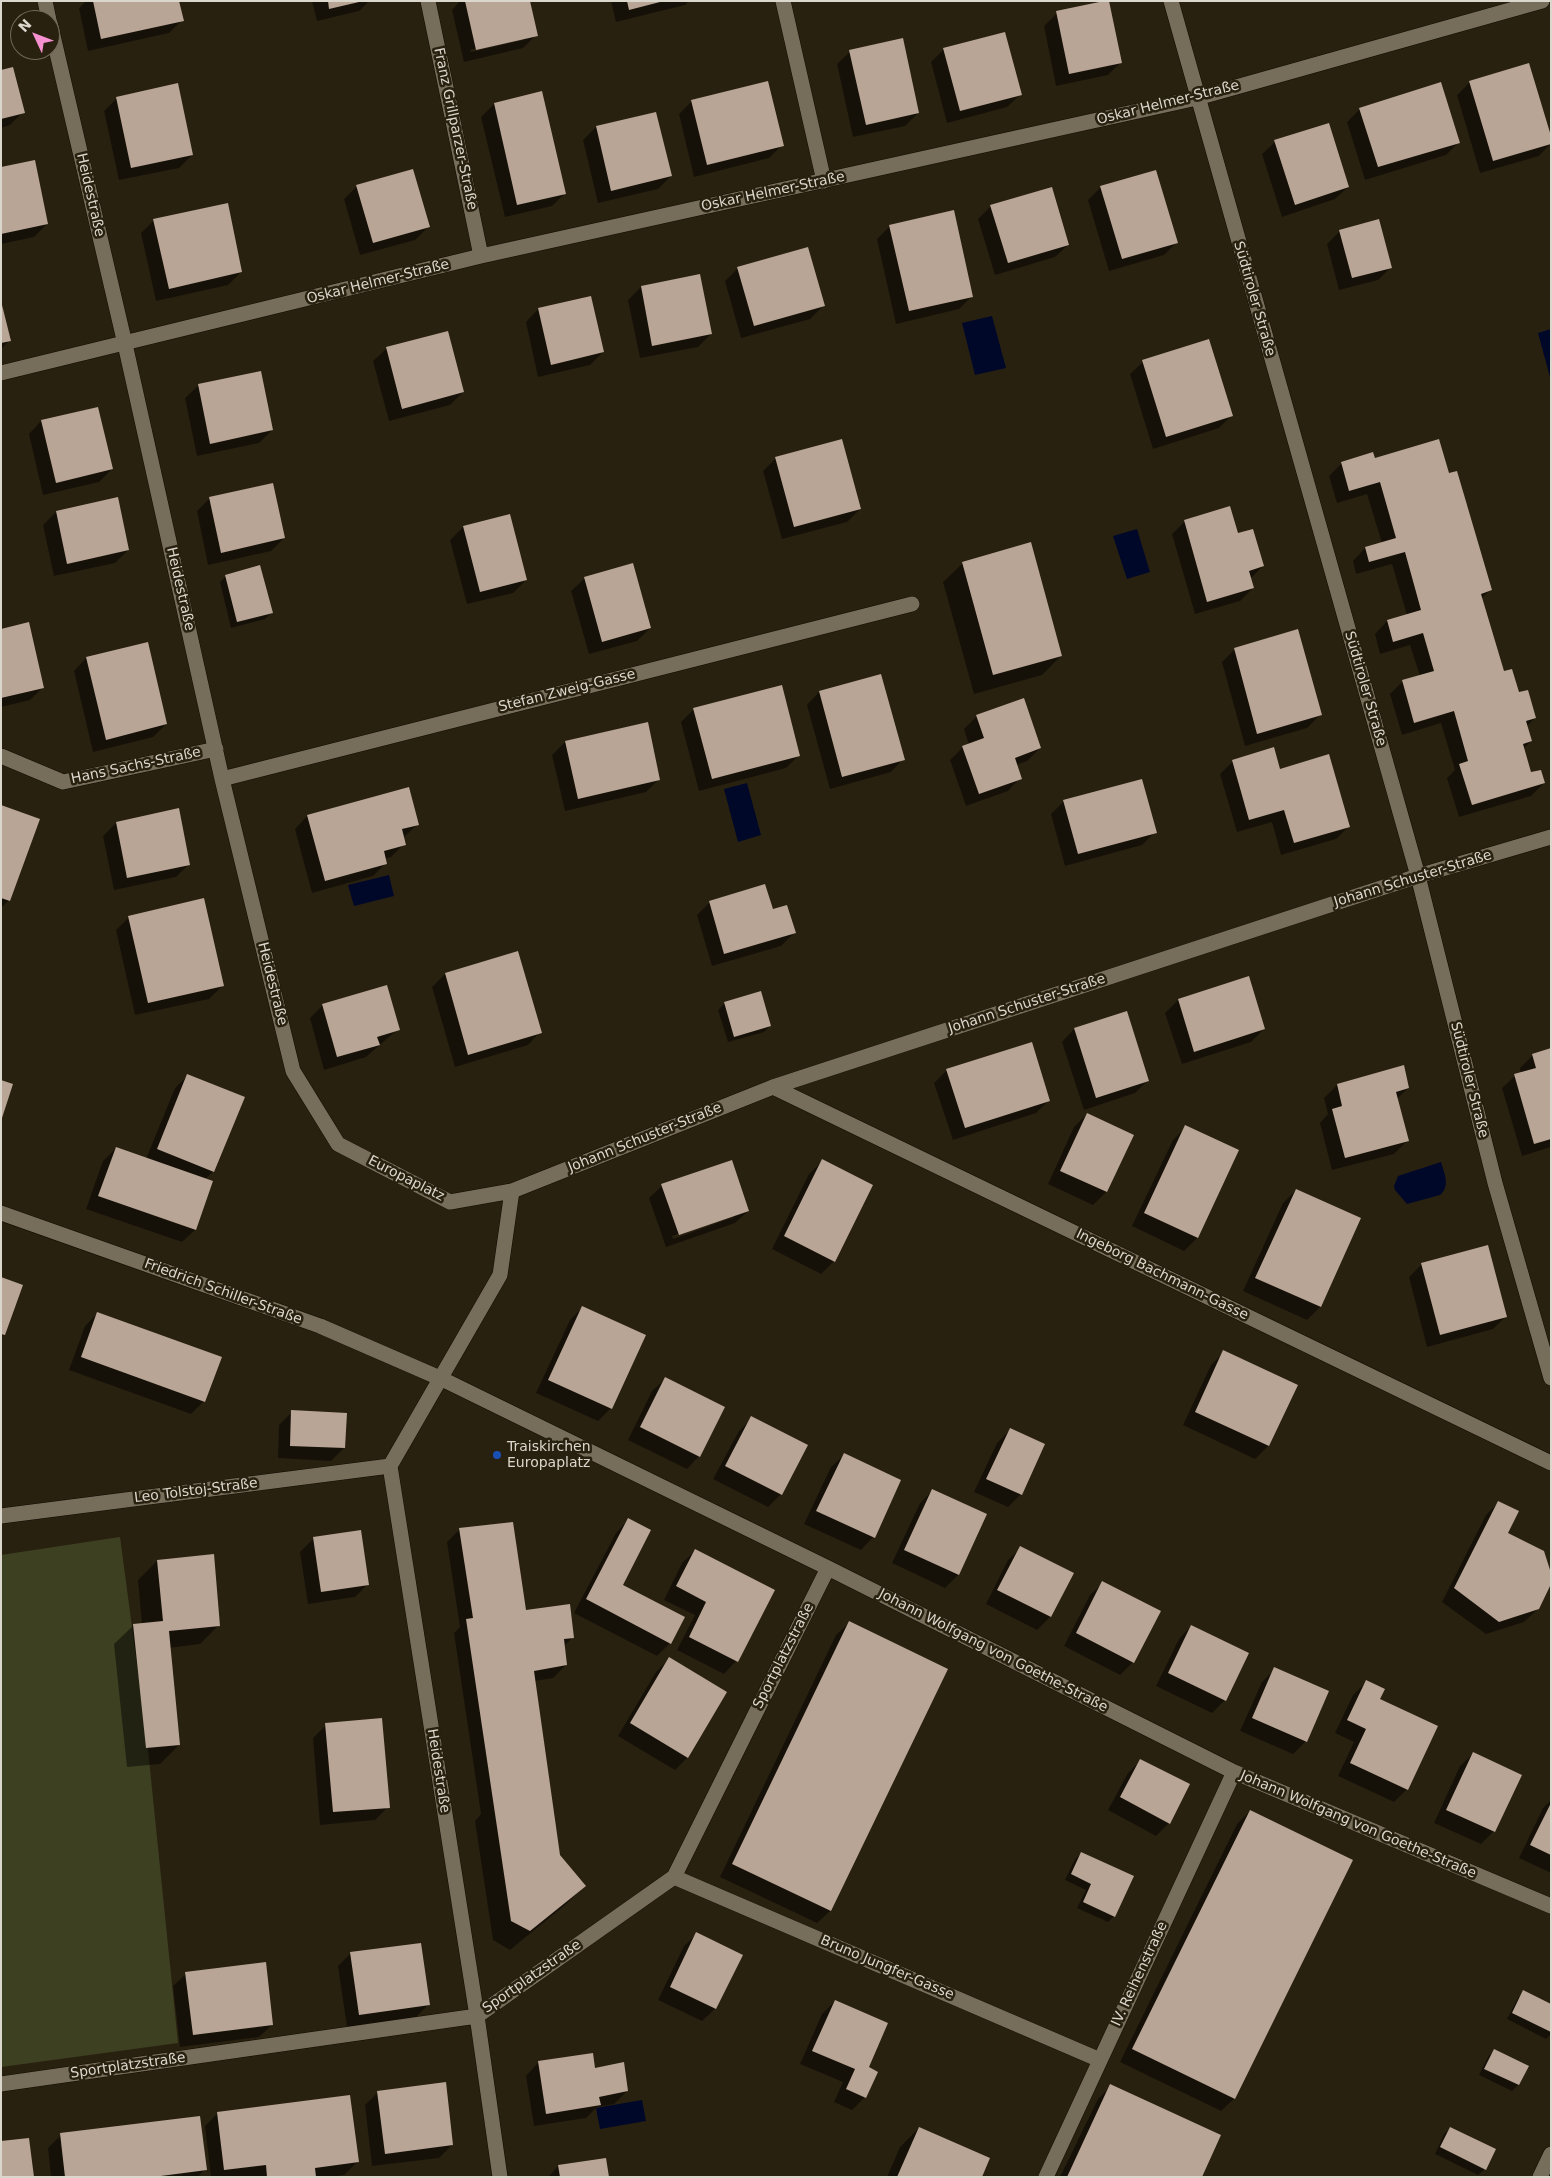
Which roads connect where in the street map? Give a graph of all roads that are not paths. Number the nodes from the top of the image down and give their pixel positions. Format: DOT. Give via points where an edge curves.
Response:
graph roads {
  1 [pos="428,1"];
  2 [pos="783,1"];
  3 [pos="1171,1"];
  4 [pos="1542,1"];
  5 [pos="59,60"];
  6 [pos="1197,98"];
  7 [pos="824,181"];
  8 [pos="481,256"];
  9 [pos="125,344"];
  10 [pos="1,374"];
  11 [pos="912,604"];
  12 [pos="216,749"];
  13 [pos="1,756"];
  14 [pos="222,779"];
  15 [pos="1551,837"];
  16 [pos="1418,876"];
  17 [pos="773,1087"];
  18 [pos="338,1144"];
  19 [pos="512,1191"];
  20 [pos="1,1213"];
  21 [pos="1551,1378"];
  22 [pos="442,1379"];
  23 [pos="1551,1464"];
  24 [pos="390,1466"];
  25 [pos="1,1516"];
  26 [pos="828,1568"];
  27 [pos="1234,1772"];
  28 [pos="674,1877"];
  29 [pos="1551,1906"];
  30 [pos="477,2016"];
  31 [pos="1100,2060"];
  32 [pos="1,2084"];
  33 [pos="1551,2154"];
  34 [pos="500,2177"];
  35 [pos="1046,2177"];
  36 [pos="1540,2177"];
  1 -- 8 [label="street, Franz Grillparzer-Straße"];
  2 -- 7 [label="street"];
  3 -- 6 [label="street, Südtiroler Straße"];
  4 -- 6 [label="street, Oskar Helmer-Straße"];
  5 -- 9 [label="street, Heidestraße"];
  6 -- 7 [label="street, Oskar Helmer-Straße"];
  6 -- 16 [label="street, Südtiroler Straße"];
  7 -- 8 [label="street, Oskar Helmer-Straße"];
  8 -- 9 [label="street, Oskar Helmer-Straße"];
  9 -- 10 [label="street, Oskar Helmer-Straße"];
  9 -- 12 [label="street, Heidestraße"];
  11 -- 14 [label="street, Stefan Zweig-Gasse"];
  12 -- 13 [label="street, Hans Sachs-Straße" via="63,782"];
  12 -- 14 [label="street, Heidestraße"];
  14 -- 18 [label="street, Heidestraße" via="293,1071"];
  15 -- 16 [label="street, Johann Schuster-Straße"];
  16 -- 17 [label="street, Johann Schuster-Straße"];
  16 -- 21 [label="street, Südtiroler Straße" via="1495,1183"];
  17 -- 19 [label="street, Johann Schuster-Straße"];
  17 -- 23 [label="street, Ingeborg Bachmann-Gasse"];
  18 -- 19 [label="street, Europaplatz" via="450,1202"];
  19 -- 22 [label="street" via="500,1275"];
  20 -- 22 [label="street, Friedrich Schiller-Straße" via="320,1326"];
  22 -- 24 [label="street"];
  22 -- 26 [label="street, Johann Wolfgang von Goethe-Straße"];
  24 -- 25 [label="street, Leo Tolstoj-Straße"];
  24 -- 30 [label="street, Heidestraße"];
  26 -- 27 [label="street, Johann Wolfgang von Goethe-Straße"];
  26 -- 28 [label="street, Sportplatzstraße"];
  27 -- 29 [label="street, Johann Wolfgang von Goethe-Straße"];
  27 -- 31 [label="street, IV. Reihenstraße"];
  28 -- 30 [label="street, Sportplatzstraße"];
  28 -- 31 [label="street, Bruno Jungfer-Gasse"];
  30 -- 32 [label="street, Sportplatzstraße"];
  30 -- 34 [label="street, Heidestraße"];
  31 -- 35 [label="street, IV. Reihenstraße"];
  33 -- 36 [label="street"];
}
